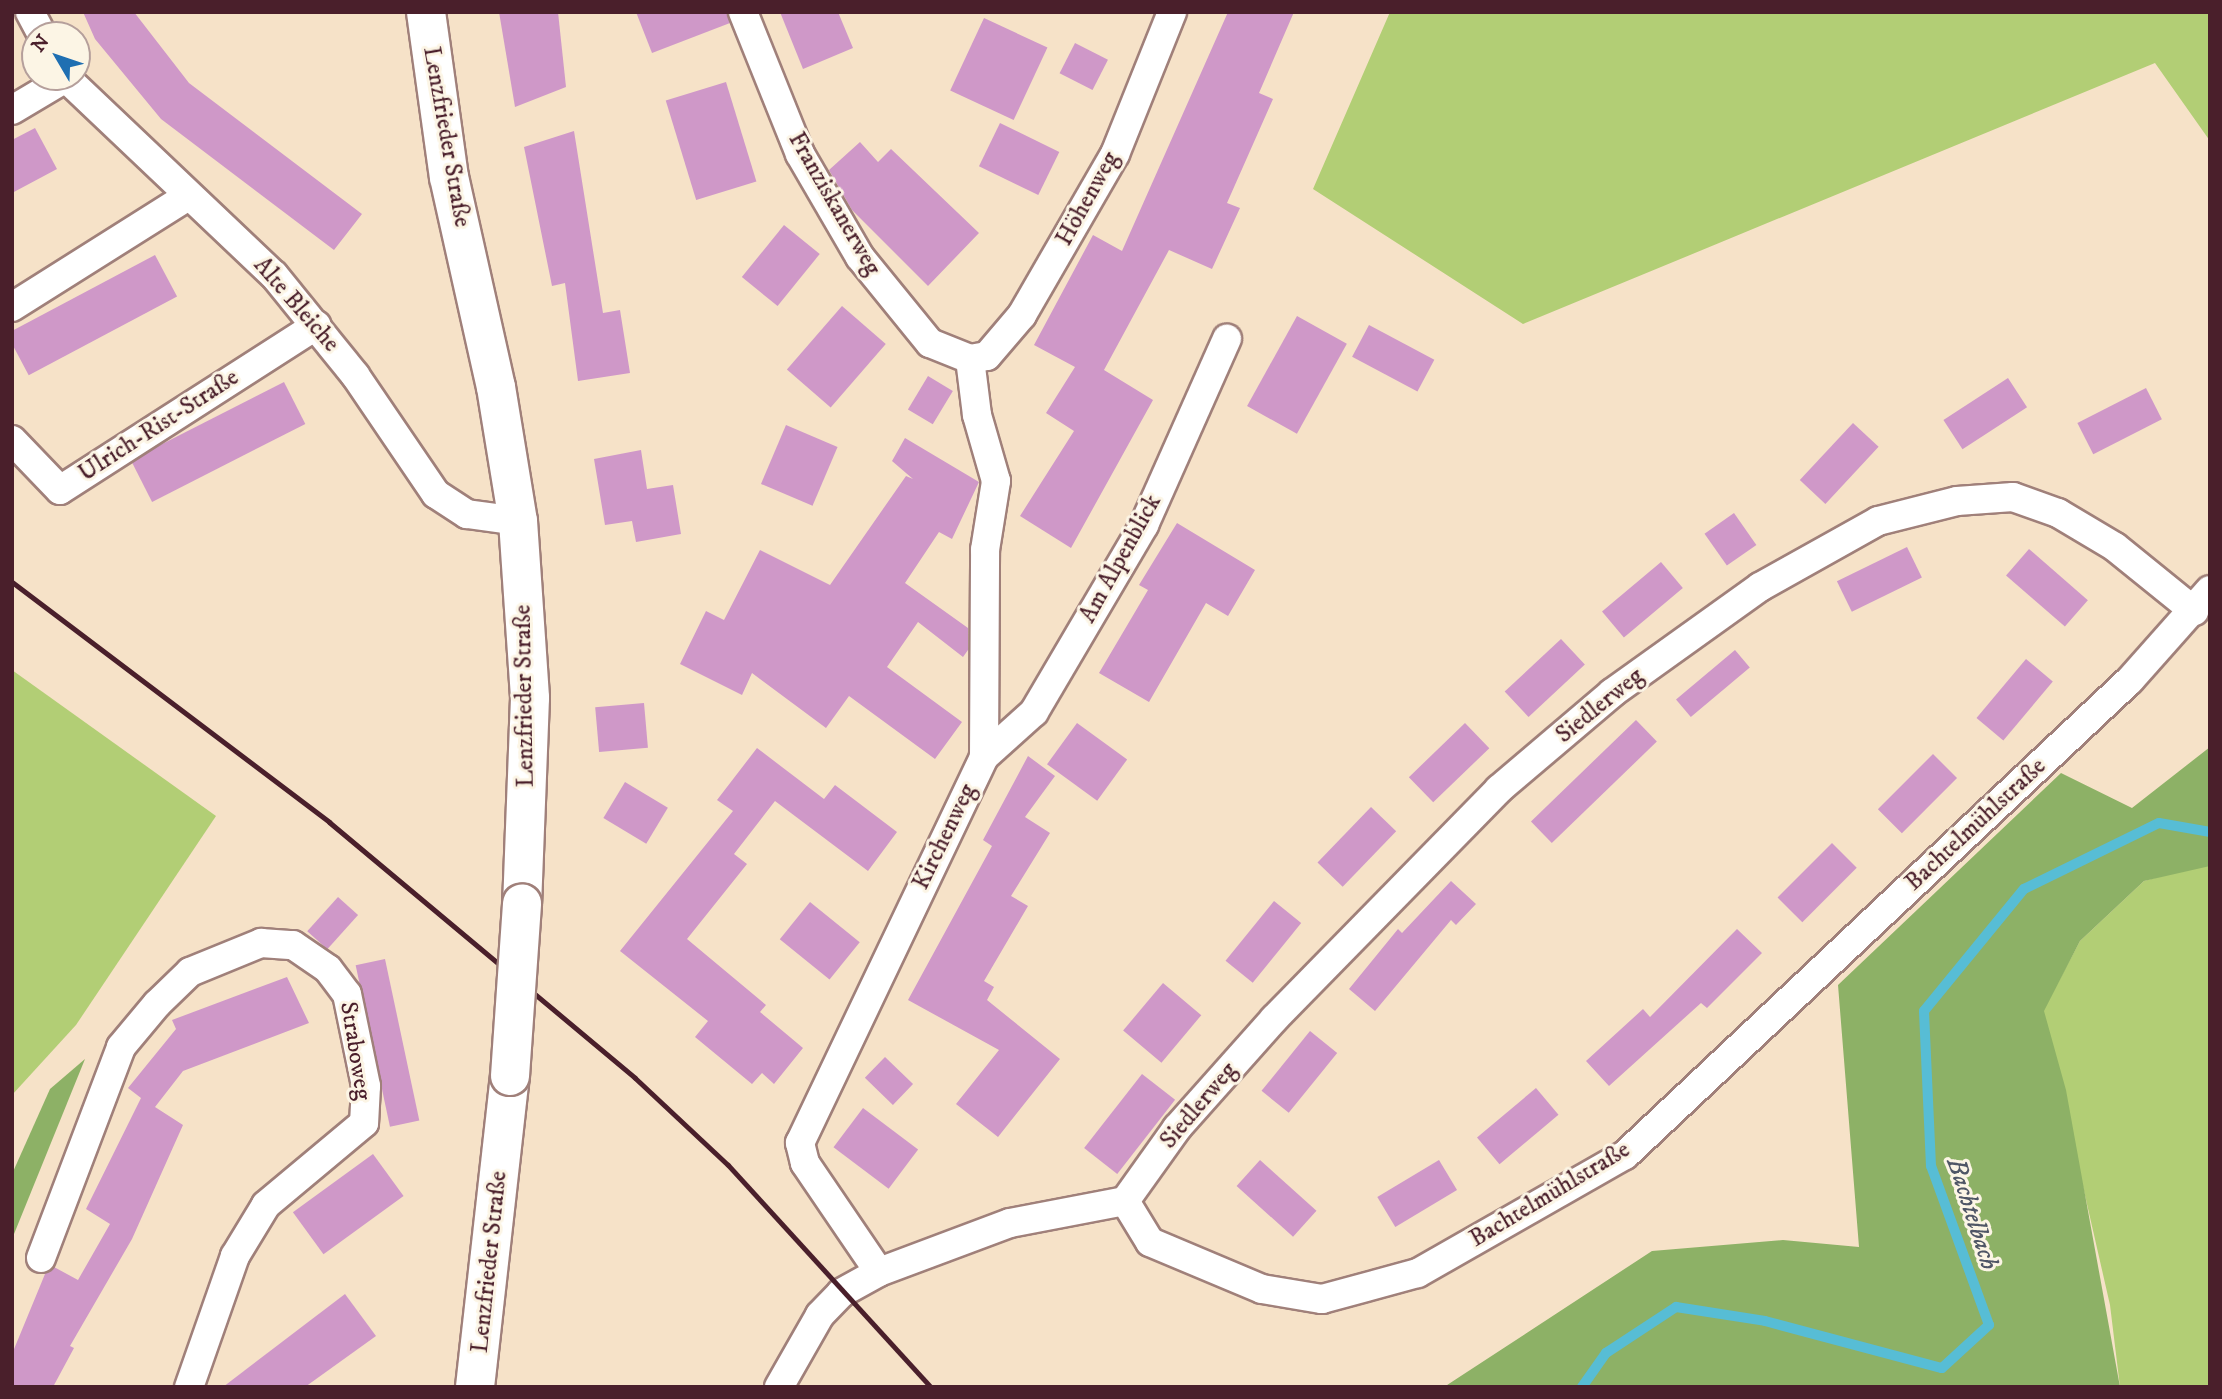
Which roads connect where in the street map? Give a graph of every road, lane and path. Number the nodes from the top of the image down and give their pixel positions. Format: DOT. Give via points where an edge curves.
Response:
graph roads {
  1 [pos="426,12"];
  2 [pos="743,12"];
  3 [pos="1172,12"];
  4 [pos="43,91"];
  5 [pos="78,91"];
  6 [pos="12,110"];
  7 [pos="187,197"];
  8 [pos="12,307"];
  9 [pos="317,325"];
  10 [pos="1227,339"];
  11 [pos="970,359"];
  12 [pos="12,440"];
  13 [pos="518,521"];
  14 [pos="2202,601"];
  15 [pos="984,757"];
  16 [pos="1125,1201"];
  17 [pos="41,1258"];
  18 [pos="879,1272"];
  19 [pos="480,1348"];
  20 [pos="189,1387"];
  21 [pos="475,1387"];
  22 [pos="495,1387"];
  23 [pos="779,1387"];
  1 -- 13 [label="street, Lenzfrieder Straße" via="449,177 496,387"];
  2 -- 11 [label="street, Franziskanerweg" via="800,154 860,257 930,343"];
  3 -- 11 [label="street, Höhenweg" via="1115,154 1022,315 987,356"];
  4 -- 6 [label="street"];
  5 -- 7 [label="street, Alte Bleiche"];
  7 -- 8 [label="street"];
  7 -- 9 [label="street, Alte Bleiche" via="274,275"];
  9 -- 12 [label="street, Ulrich-Rist-Straße" via="60,490"];
  9 -- 13 [label="street, Alte Bleiche" via="436,494 467,514"];
  10 -- 15 [label="street, Am Alpenblick" via="1137,537 1034,712"];
  11 -- 15 [label="street, Kirchenweg" via="977,415 996,481 985,550"];
  13 -- 19 [label="street, Lenzfrieder Straße, bridge" via="530,698 522,903 510,1076"];
  14 -- 16 [label="street, Bachtelmühlstraße" via="2130,680 1625,1155 1418,1273 1322,1299 1262,1289 1150,1242"];
  14 -- 16 [label="street, Siedlerweg" via="2058,513 2013,497 1957,501 1878,521 1760,587 1612,693 1499,789 1274,1019 1177,1128"];
  15 -- 18 [label="street, Kirchenweg" via="800,1143 805,1163"];
  16 -- 18 [label="street" via="1010,1223"];
  17 -- 20 [label="street, Straboweg" via="121,1047 157,1004 190,972 261,943 293,945 328,969 347,994 366,1086 364,1123 266,1205 235,1256"];
  18 -- 23 [label="street" via="841,1293 820,1315"];
  19 -- 21 [label="street, Lenzfrieder Straße"];
  19 -- 22 [label="street"];
}
